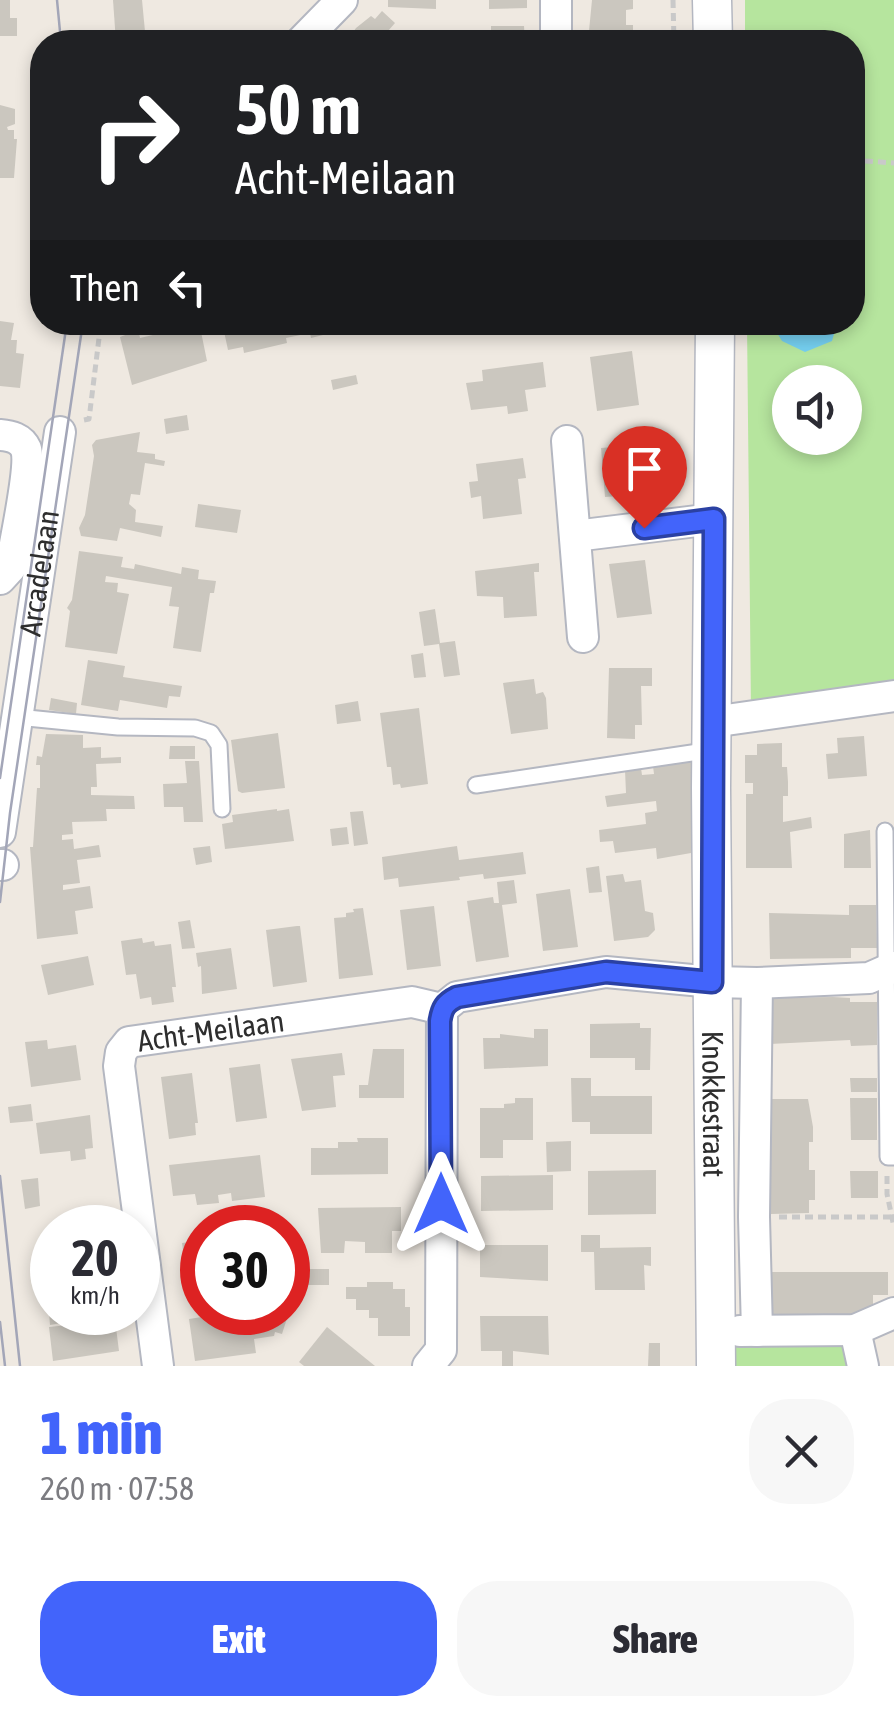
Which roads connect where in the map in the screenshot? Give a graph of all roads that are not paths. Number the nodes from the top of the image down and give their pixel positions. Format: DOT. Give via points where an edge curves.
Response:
graph roads {
  1 [pos="342,0"];
  2 [pos="556,0"];
  3 [pos="712,0"];
  4 [pos="313,30"];
  5 [pos="556,30"];
  6 [pos="713,30"];
  7 [pos="715,335"];
  8 [pos="60,432"];
  9 [pos="0,434"];
  10 [pos="567,441"];
  11 [pos="714,519"];
  12 [pos="575,536"];
  13 [pos="0,579"];
  14 [pos="583,637"];
  15 [pos="894,696"];
  16 [pos="17,717"];
  17 [pos="712,736"];
  18 [pos="476,785"];
  19 [pos="222,809"];
  20 [pos="884,831"];
  21 [pos="0,832"];
  22 [pos="890,968"];
  23 [pos="712,982"];
  24 [pos="756,983"];
  25 [pos="442,1009"];
  26 [pos="891,1157"];
  27 [pos="894,1314"];
  28 [pos="855,1330"];
  29 [pos="757,1331"];
  30 [pos="716,1348"];
  31 [pos="158,1366"];
  32 [pos="428,1366"];
  33 [pos="863,1366"];
  1 -- 4 [label="street"];
  2 -- 5 [label="street"];
  3 -- 6 [label="street"];
  7 -- 11 [label="street, Knokkestraat"];
  8 -- 16 [label="street, Arcadelaan"];
  9 -- 13 [label="street, Arcadelaan" via="23,444 27,462 11,567"];
  10 -- 12 [label="street"];
  11 -- 12 [label="street"];
  11 -- 17 [label="street, Knokkestraat"];
  12 -- 14 [label="street"];
  15 -- 17 [label="street"];
  16 -- 19 [label="lane" via="211,733 219,744"];
  16 -- 21 [label="street, Arcadelaan"];
  17 -- 18 [label="lane"];
  17 -- 23 [label="street, Knokkestraat"];
  20 -- 22 [label="lane"];
  22 -- 24 [label="street, Acht-Meilaan" via="869,978"];
  22 -- 26 [label="lane"];
  23 -- 24 [label="street, Acht-Meilaan"];
  23 -- 25 [label="street, Acht-Meilaan" via="606,972 457,997"];
  23 -- 30 [label="street, Knokkestraat"];
  24 -- 29 [label="street, Knokkestraat"];
  25 -- 31 [label="street, Acht-Meilaan" via="412,1002 129,1042 119,1066"];
  25 -- 32 [label="street" via="441,1350"];
  27 -- 28 [label="street"];
  28 -- 29 [label="street"];
  28 -- 33 [label="street"];
  29 -- 30 [label="street"];
}
